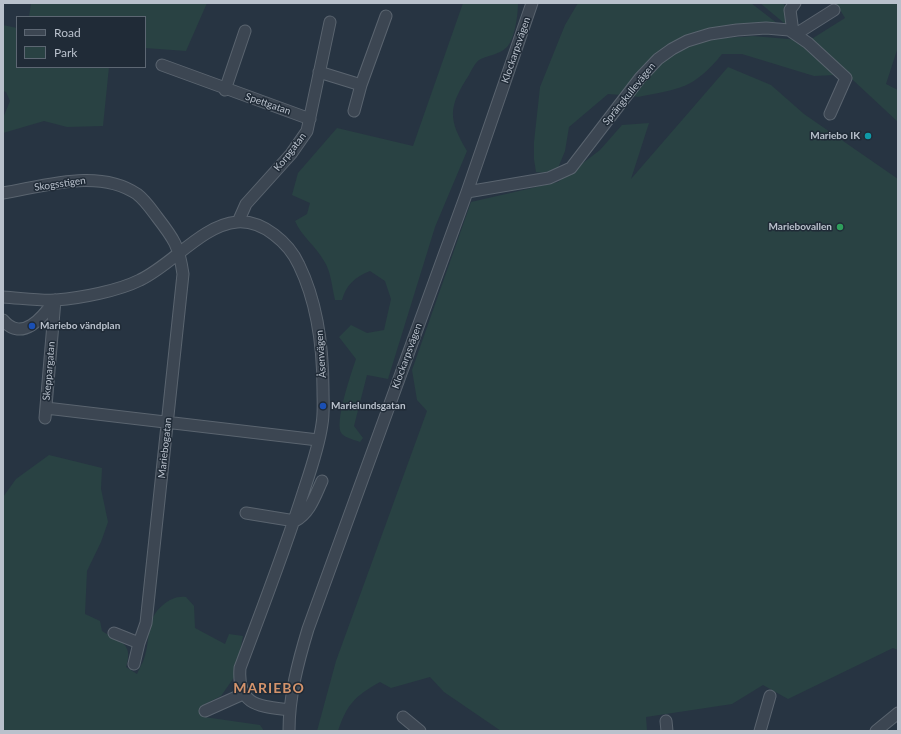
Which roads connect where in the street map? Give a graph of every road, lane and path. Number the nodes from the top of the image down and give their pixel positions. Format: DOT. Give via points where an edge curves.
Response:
graph roads {
  1 [pos="532,3"];
  2 [pos="796,3"];
  3 [pos="834,10"];
  4 [pos="386,16"];
  5 [pos="330,22"];
  6 [pos="245,31"];
  7 [pos="795,33"];
  8 [pos="162,65"];
  9 [pos="319,72"];
  10 [pos="361,85"];
  11 [pos="225,90"];
  12 [pos="354,111"];
  13 [pos="830,114"];
  14 [pos="310,119"];
  15 [pos="467,192"];
  16 [pos="3,193"];
  17 [pos="238,222"];
  18 [pos="180,253"];
  19 [pos="3,297"];
  20 [pos="55,300"];
  21 [pos="3,320"];
  22 [pos="168,422"];
  23 [pos="318,440"];
  24 [pos="322,481"];
  25 [pos="246,513"];
  26 [pos="295,521"];
  27 [pos="114,634"];
  28 [pos="139,642"];
  29 [pos="134,664"];
  30 [pos="243,694"];
  31 [pos="770,696"];
  32 [pos="290,710"];
  33 [pos="205,712"];
  34 [pos="898,713"];
  35 [pos="403,717"];
  36 [pos="288,731"];
  37 [pos="420,731"];
  38 [pos="760,731"];
  39 [pos="876,731"];
  1 -- 15 [label="street, Klockarpsvägen"];
  2 -- 7 [label="street" via="790,10"];
  3 -- 7 [label="street"];
  4 -- 10 [label="street"];
  5 -- 9 [label="street, Korpgatan"];
  6 -- 11 [label="street"];
  7 -- 13 [label="street" via="846,78"];
  7 -- 15 [label="street, Sprängkullevägen" via="766,28 737,30 687,41 663,56 640,78 571,168 549,178"];
  8 -- 11 [label="street, Spettgatan"];
  9 -- 10 [label="street"];
  9 -- 14 [label="street, Korpgatan"];
  10 -- 12 [label="street"];
  11 -- 14 [label="street, Spettgatan"];
  14 -- 17 [label="street, Korpgatan" via="307,132 246,204"];
  15 -- 32 [label="street, Klockarpsvägen" via="308,629 298,662"];
  16 -- 18 [label="street, Skogsstigen" via="81,180 107,182 124,187 138,195 149,206 175,240"];
  17 -- 18 [label="street" via="218,228"];
  17 -- 23 [label="street, Åsenvägen" via="275,235 296,258 307,280 319,327 323,366 322,424"];
  18 -- 20 [label="street" via="140,280 111,290"];
  18 -- 22 [label="street, Mariebogatan" via="183,274"];
  19 -- 20 [label="street"];
  20 -- 21 [label="street" via="37,321 26,329 14,329"];
  20 -- 22 [label="street, Skeppargatan" via="45,413"];
  22 -- 23 [label="street"];
  22 -- 28 [label="street, Mariebogatan" via="146,623"];
  23 -- 26 [label="street, Åsenvägen"];
  24 -- 26 [label="street" via="306,512"];
  25 -- 26 [label="street"];
  26 -- 30 [label="street, Åsenvägen" via="240,668 239,681"];
  27 -- 28 [label="street"];
  28 -- 29 [label="street, Mariebogatan"];
  30 -- 32 [label="street" via="254,702"];
  30 -- 33 [label="street"];
  31 -- 38 [label="street"];
  32 -- 36 [label="street"];
  34 -- 39 [label="street"];
  35 -- 37 [label="street"];
}
